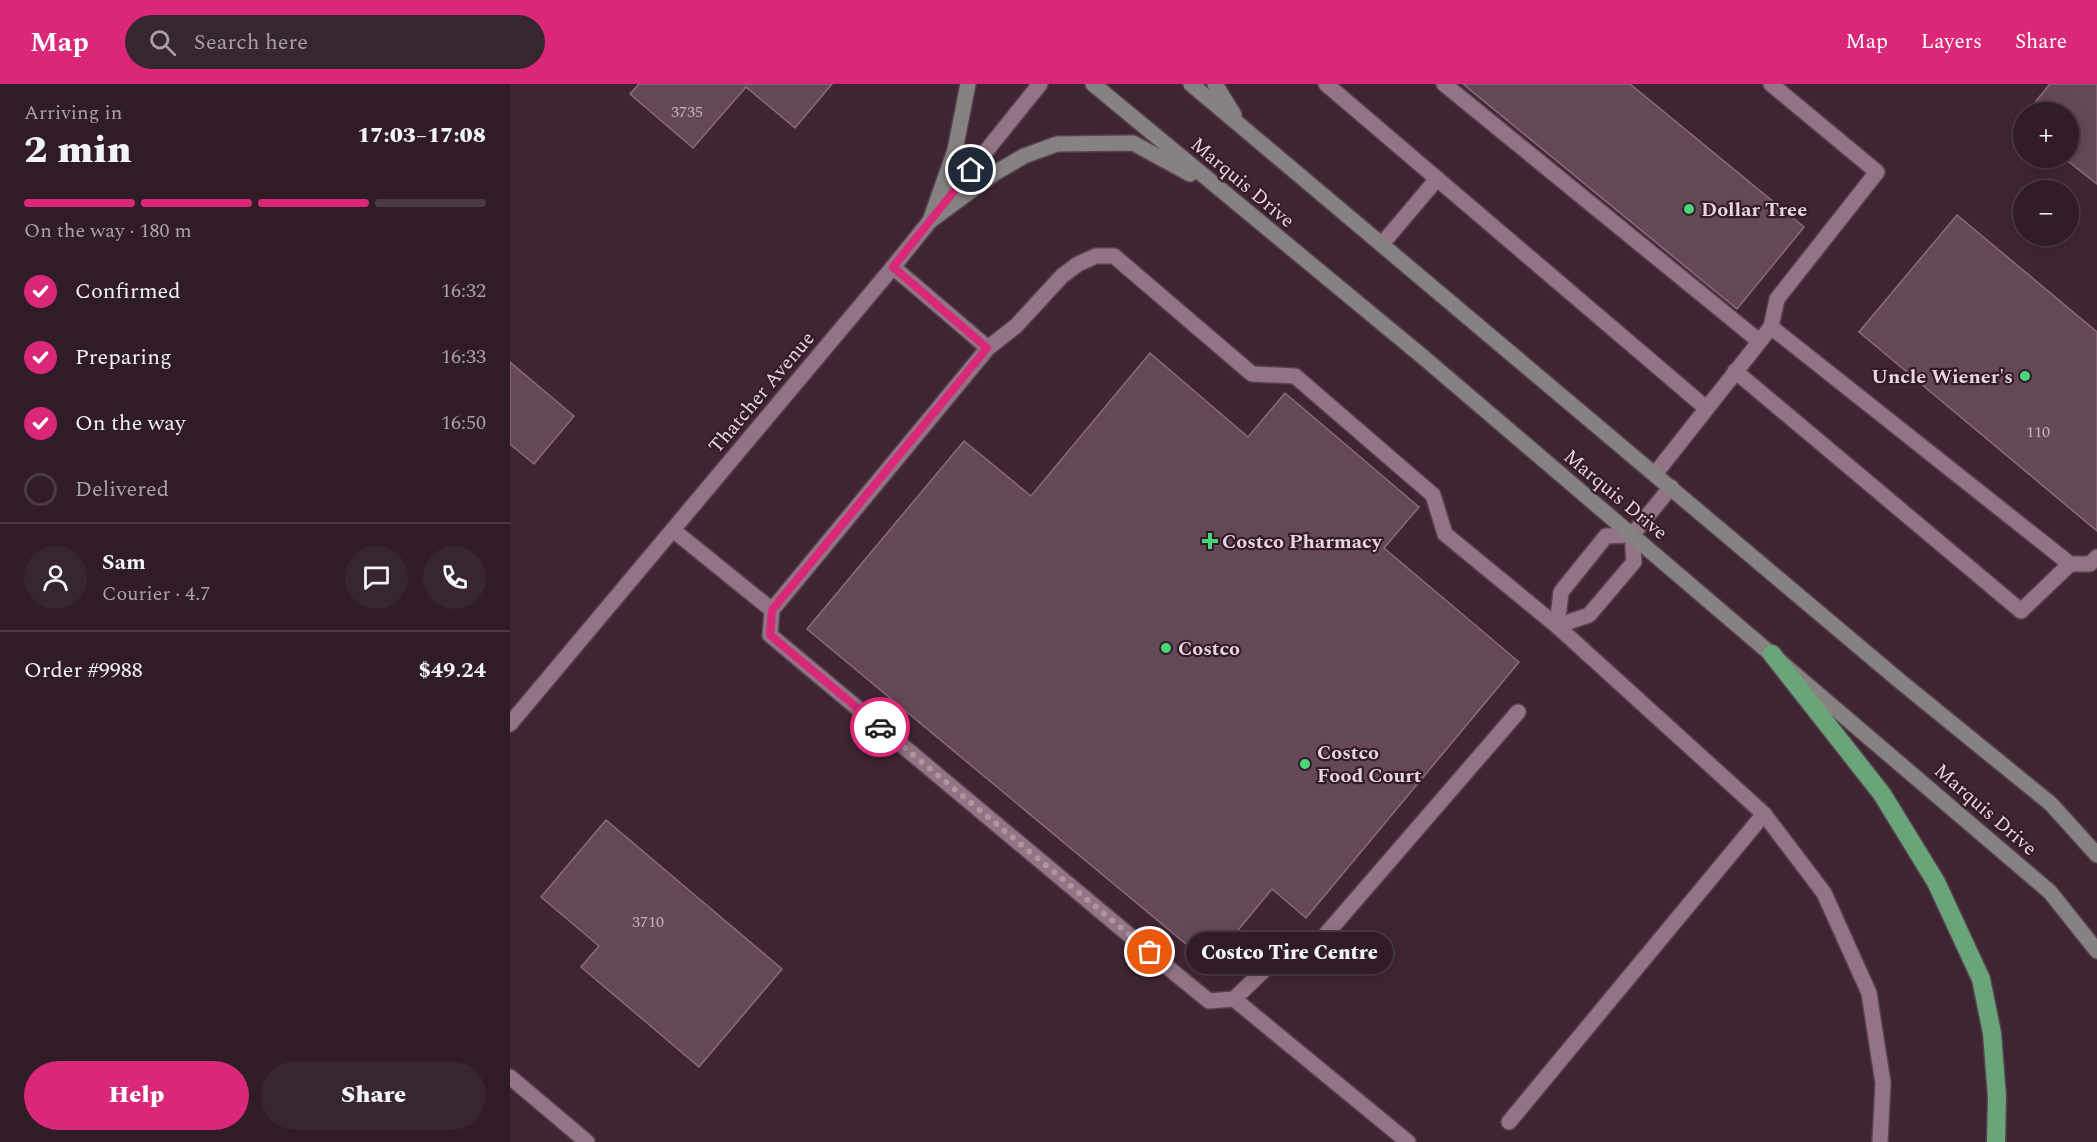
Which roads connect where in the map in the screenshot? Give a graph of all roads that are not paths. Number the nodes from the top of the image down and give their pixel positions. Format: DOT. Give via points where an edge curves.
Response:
graph roads {
  1 [pos="968,84"];
  2 [pos="1040,84"];
  3 [pos="1093,84"];
  4 [pos="1191,84"];
  5 [pos="1215,84"];
  6 [pos="1326,84"];
  7 [pos="1444,84"];
  8 [pos="1771,84"];
  9 [pos="1243,128"];
  10 [pos="1437,179"];
  11 [pos="1218,189"];
  12 [pos="930,221"];
  13 [pos="1382,244"];
  14 [pos="893,267"];
  15 [pos="1771,327"];
  16 [pos="1759,341"];
  17 [pos="987,348"];
  18 [pos="1735,371"];
  19 [pos="1706,408"];
  20 [pos="1655,474"];
  21 [pos="1671,487"];
  22 [pos="673,530"];
  23 [pos="1632,535"];
  24 [pos="2097,557"];
  25 [pos="2070,564"];
  26 [pos="772,610"];
  27 [pos="1557,626"];
  28 [pos="1772,654"];
  29 [pos="1518,712"];
  30 [pos="510,724"];
  31 [pos="1764,814"];
  32 [pos="2097,855"];
  33 [pos="2097,951"];
  34 [pos="1234,999"];
  35 [pos="510,1077"];
  36 [pos="1509,1122"];
  37 [pos="587,1142"];
  38 [pos="1408,1142"];
  39 [pos="1880,1142"];
  40 [pos="1996,1142"];
  1 -- 12 [label="main road" via="955,150"];
  2 -- 12 [label="street, Thatcher Avenue"];
  3 -- 11 [label="main road, Marquis Drive"];
  4 -- 9 [label="main road, Marquis Drive"];
  5 -- 9 [label="main road"];
  6 -- 10 [label="street"];
  7 -- 16 [label="street"];
  8 -- 15 [label="street" via="1877,172 1777,299"];
  9 -- 13 [label="main road, Marquis Drive"];
  10 -- 13 [label="street"];
  10 -- 19 [label="street"];
  11 -- 12 [label="main road" via="1133,143 1057,144 1024,156"];
  11 -- 23 [label="main road, Marquis Drive"];
  12 -- 14 [label="street, Thatcher Avenue"];
  13 -- 20 [label="main road, Marquis Drive"];
  14 -- 17 [label="street"];
  14 -- 22 [label="street, Thatcher Avenue"];
  15 -- 16 [label="street"];
  15 -- 25 [label="street"];
  16 -- 18 [label="street"];
  17 -- 26 [label="street"];
  17 -- 27 [label="street" via="1016,326 1078,264 1096,256 1114,256 1252,374 1295,376 1433,495 1445,534"];
  18 -- 19 [label="street"];
  18 -- 25 [label="street" via="2021,611"];
  19 -- 20 [label="street"];
  20 -- 21 [label="main road, Marquis Drive"];
  21 -- 23 [label="street"];
  21 -- 32 [label="main road, Marquis Drive" via="2051,804"];
  22 -- 26 [label="street"];
  22 -- 30 [label="street, Thatcher Avenue"];
  23 -- 27 [label="street" via="1634,562 1589,615"];
  23 -- 27 [label="street" via="1606,536 1561,592"];
  23 -- 28 [label="main road, Marquis Drive"];
  24 -- 25 [label="street" via="2090,564"];
  26 -- 34 [label="street" via="770,635 778,642 1209,1001"];
  27 -- 31 [label="street"];
  28 -- 33 [label="main road, Marquis Drive" via="2050,892"];
  28 -- 40 [label="highway" via="1882,794 1936,882 1981,979 1992,1033"];
  29 -- 34 [label="street" via="1308,955 1282,952"];
  31 -- 36 [label="street"];
  31 -- 39 [label="street" via="1824,893 1869,993 1883,1083"];
  34 -- 38 [label="street"];
  35 -- 37 [label="street"];
}
